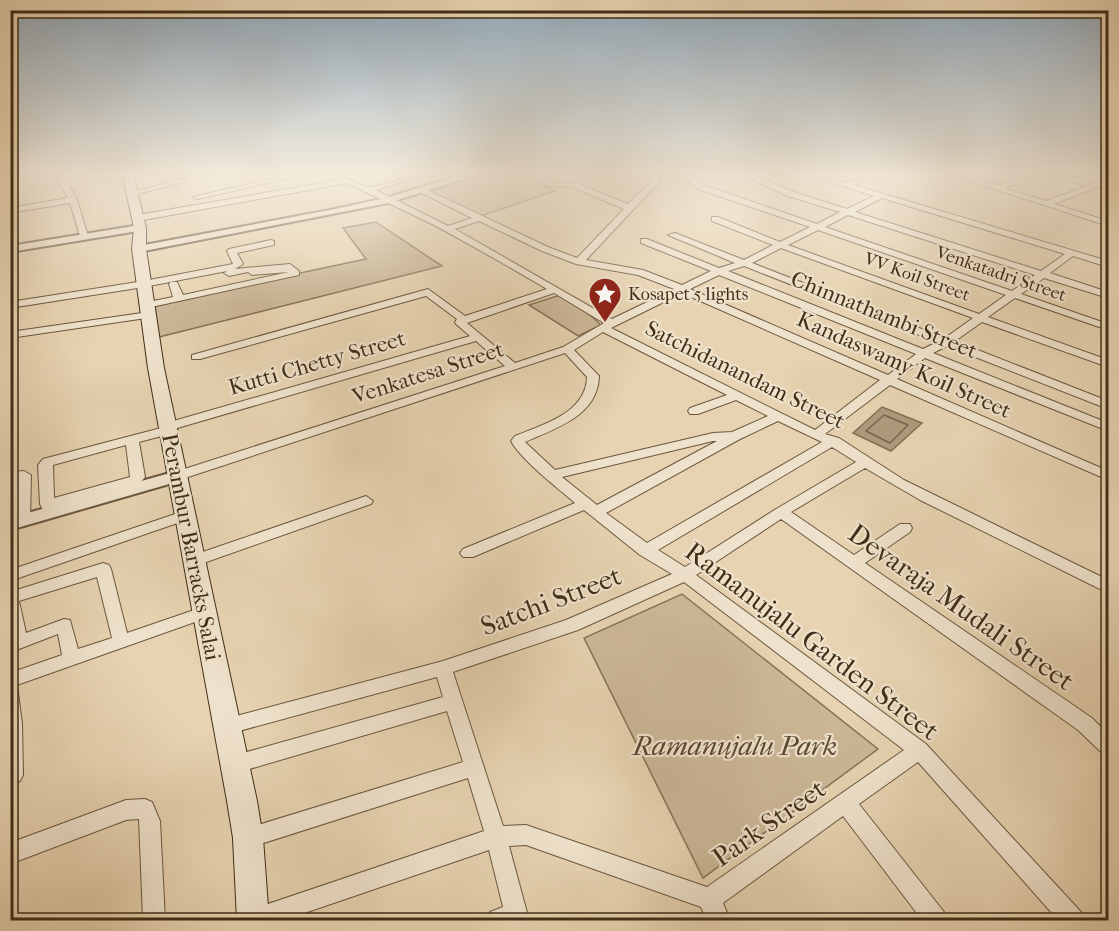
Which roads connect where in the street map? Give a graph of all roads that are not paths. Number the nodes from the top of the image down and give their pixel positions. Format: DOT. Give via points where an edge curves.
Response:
graph roads {
  1 [pos="78,216"];
  2 [pos="138,216"];
  3 [pos="171,216"];
  4 [pos="311,216"];
  5 [pos="419,216"];
  6 [pos="476,216"];
  7 [pos="622,216"];
  8 [pos="783,216"];
  9 [pos="837,216"];
  10 [pos="860,216"];
  11 [pos="952,216"];
  12 [pos="1085,216"];
  13 [pos="479,218"];
  14 [pos="715,219"];
  15 [pos="139,223"];
  16 [pos="1108,224"];
  17 [pos="815,228"];
  18 [pos="445,230"];
  19 [pos="672,235"];
  20 [pos="84,236"];
  21 [pos="644,241"];
  22 [pos="271,243"];
  23 [pos="780,245"];
  24 [pos="10,249"];
  25 [pos="139,249"];
  26 [pos="1072,253"];
  27 [pos="579,262"];
  28 [pos="744,263"];
  29 [pos="1108,264"];
  30 [pos="719,271"];
  31 [pos="1041,274"];
  32 [pos="174,284"];
  33 [pos="145,286"];
  34 [pos="554,290"];
  35 [pos="684,290"];
  36 [pos="1012,295"];
  37 [pos="1108,295"];
  38 [pos="179,299"];
  39 [pos="10,305"];
  40 [pos="148,310"];
  41 [pos="1108,315"];
  42 [pos="980,317"];
  43 [pos="464,320"];
  44 [pos="608,325"];
  45 [pos="1104,325"];
  46 [pos="10,335"];
  47 [pos="477,338"];
  48 [pos="945,343"];
  49 [pos="567,349"];
  50 [pos="926,352"];
  51 [pos="196,357"];
  52 [pos="1108,364"];
  53 [pos="514,368"];
  54 [pos="891,380"];
  55 [pos="738,395"];
  56 [pos="1108,405"];
  57 [pos="694,411"];
  58 [pos="778,416"];
  59 [pos="1108,427"];
  60 [pos="168,429"];
  61 [pos="816,435"];
  62 [pos="735,436"];
  63 [pos="132,440"];
  64 [pos="834,441"];
  65 [pos="866,462"];
  66 [pos="551,475"];
  67 [pos="10,476"];
  68 [pos="177,476"];
  69 [pos="1108,476"];
  70 [pos="366,501"];
  71 [pos="49,508"];
  72 [pos="590,508"];
  73 [pos="781,512"];
  74 [pos="184,516"];
  75 [pos="17,518"];
  76 [pos="905,528"];
  77 [pos="645,551"];
  78 [pos="468,553"];
  79 [pos="193,561"];
  80 [pos="853,564"];
  81 [pos="685,575"];
  82 [pos="10,576"];
  83 [pos="1108,587"];
  84 [pos="10,598"];
  85 [pos="203,613"];
  86 [pos="122,641"];
  87 [pos="71,658"];
  88 [pos="443,668"];
  89 [pos="10,680"];
  90 [pos="10,688"];
  91 [pos="454,700"];
  92 [pos="12,724"];
  93 [pos="228,726"];
  94 [pos="1108,746"];
  95 [pos="919,750"];
  96 [pos="236,764"];
  97 [pos="473,768"];
  98 [pos="10,776"];
  99 [pos="846,804"];
  100 [pos="496,837"];
  101 [pos="248,838"];
  102 [pos="10,855"];
  103 [pos="709,899"];
  104 [pos="511,918"];
  105 [pos="252,920"];
  106 [pos="154,921"];
  107 [pos="719,921"];
  108 [pos="936,921"];
  109 [pos="1073,921"];
  1 -- 20 [label="street"];
  2 -- 15 [label="main road, Perambur Barracks Salai"];
  3 -- 15 [label="street"];
  4 -- 25 [label="street"];
  5 -- 18 [label="street, Satchidanandam Street"];
  6 -- 13 [label="street, Kandaswamy Koil Street"];
  7 -- 27 [label="street"];
  8 -- 17 [label="street, Venkatadri Street"];
  9 -- 17 [label="street, Venkatesa Street"];
  10 -- 31 [label="street"];
  11 -- 26 [label="street"];
  12 -- 16 [label="street"];
  13 -- 18 [label="street"];
  13 -- 27 [label="street, Kandaswamy Koil Street"];
  14 -- 23 [label="street, VV Koil Street"];
  15 -- 20 [label="street"];
  15 -- 25 [label="main road, Perambur Barracks Salai"];
  17 -- 23 [label="street, Venkatesa Street"];
  17 -- 36 [label="street, Venkatadri Street"];
  18 -- 34 [label="street, Satchidanandam Street"];
  19 -- 28 [label="street"];
  20 -- 24 [label="street"];
  21 -- 30 [label="street, Chinnathambi Street"];
  22 -- 33 [label="street" via="232,251 236,266"];
  23 -- 28 [label="street, Venkatesa Street"];
  23 -- 42 [label="street, VV Koil Street"];
  25 -- 33 [label="main road, Perambur Barracks Salai"];
  26 -- 29 [label="street"];
  26 -- 31 [label="street"];
  27 -- 35 [label="street, Kandaswamy Koil Street" via="640,272"];
  28 -- 30 [label="street, Venkatesa Street"];
  28 -- 48 [label="street"];
  30 -- 35 [label="street, Venkatesa Street"];
  30 -- 50 [label="street, Chinnathambi Street"];
  31 -- 36 [label="street"];
  31 -- 37 [label="street"];
  32 -- 33 [label="street"];
  32 -- 38 [label="street"];
  32 -- 38 [label="street" via="251,269 260,272 290,267 296,273"];
  33 -- 39 [label="street"];
  33 -- 40 [label="main road, Perambur Barracks Salai"];
  34 -- 43 [label="street"];
  34 -- 44 [label="street, Satchidanandam Street"];
  35 -- 44 [label="street, Venkatesa Street"];
  35 -- 54 [label="street, Kandaswamy Koil Street"];
  36 -- 42 [label="street"];
  36 -- 45 [label="street, Venkatadri Street"];
  38 -- 40 [label="street"];
  40 -- 46 [label="street"];
  40 -- 60 [label="main road, Perambur Barracks Salai"];
  41 -- 45 [label="street"];
  42 -- 48 [label="street"];
  42 -- 52 [label="street, VV Koil Street"];
  43 -- 47 [label="street" via="460,322"];
  43 -- 51 [label="street" via="428,292"];
  44 -- 49 [label="street, Venkatesa Street"];
  44 -- 55 [label="street, Satchidanandam Street"];
  47 -- 53 [label="street"];
  47 -- 60 [label="street, Kutti Chetty Street"];
  48 -- 50 [label="street"];
  48 -- 56 [label="street"];
  49 -- 53 [label="street, Venkatesa Street"];
  49 -- 66 [label="street, Ramanujalu Garden Street" via="594,378 587,402 518,441"];
  50 -- 54 [label="street"];
  50 -- 59 [label="street, Chinnathambi Street"];
  53 -- 68 [label="street, Venkatesa Street"];
  54 -- 61 [label="street"];
  54 -- 69 [label="street, Kandaswamy Koil Street"];
  55 -- 57 [label="street"];
  55 -- 58 [label="street, Satchidanandam Street"];
  58 -- 61 [label="street, Satchidanandam Street"];
  58 -- 62 [label="street"];
  60 -- 63 [label="street, Kutti Chetty Street"];
  60 -- 68 [label="main road, Perambur Barracks Salai"];
  61 -- 64 [label="street, Satchidanandam Street"];
  62 -- 66 [label="street" via="713,436"];
  62 -- 72 [label="street"];
  63 -- 71 [label="street" via="138,477 135,480"];
  63 -- 71 [label="street, Kutti Chetty Street" via="48,462 45,465"];
  64 -- 65 [label="street, Satchidanandam Street"];
  64 -- 77 [label="street"];
  65 -- 73 [label="street, Satchi Street"];
  65 -- 83 [label="street, Satchidanandam Street" via="897,482"];
  66 -- 72 [label="street, Ramanujalu Garden Street"];
  67 -- 75 [label="street" via="24,475"];
  68 -- 71 [label="street"];
  68 -- 74 [label="main road, Perambur Barracks Salai"];
  70 -- 79 [label="street"];
  71 -- 75 [label="street"];
  72 -- 77 [label="street, Ramanujalu Garden Street"];
  72 -- 78 [label="street"];
  73 -- 80 [label="street, Devaraja Mudali Street"];
  73 -- 81 [label="street, Satchi Street"];
  74 -- 79 [label="main road, Perambur Barracks Salai"];
  74 -- 82 [label="street"];
  76 -- 80 [label="street"];
  77 -- 81 [label="street, Ramanujalu Garden Street"];
  79 -- 85 [label="main road, Perambur Barracks Salai"];
  80 -- 94 [label="street, Devaraja Mudali Street" via="1085,724"];
  81 -- 88 [label="street, Satchi Street" via="572,625"];
  81 -- 95 [label="street, Ramanujalu Garden Street"];
  84 -- 86 [label="street" via="103,569"];
  84 -- 87 [label="street" via="19,642 64,626"];
  85 -- 86 [label="street"];
  85 -- 93 [label="main road, Perambur Barracks Salai"];
  86 -- 87 [label="street"];
  87 -- 89 [label="street"];
  88 -- 91 [label="street"];
  88 -- 93 [label="street, Satchi Street"];
  90 -- 92 [label="street"];
  91 -- 96 [label="street"];
  91 -- 97 [label="street"];
  92 -- 98 [label="street"];
  93 -- 96 [label="main road, Perambur Barracks Salai"];
  95 -- 99 [label="street, Park Street"];
  95 -- 109 [label="street, Ramanujalu Garden Street"];
  96 -- 101 [label="main road, Perambur Barracks Salai"];
  97 -- 100 [label="street"];
  97 -- 101 [label="street"];
  99 -- 103 [label="street, Park Street"];
  99 -- 108 [label="street"];
  100 -- 103 [label="street" via="526,835"];
  100 -- 104 [label="street"];
  100 -- 105 [label="street"];
  101 -- 105 [label="main road, Perambur Barracks Salai"];
  102 -- 106 [label="street" via="126,810 145,809 150,821"];
  103 -- 107 [label="street"];
}
